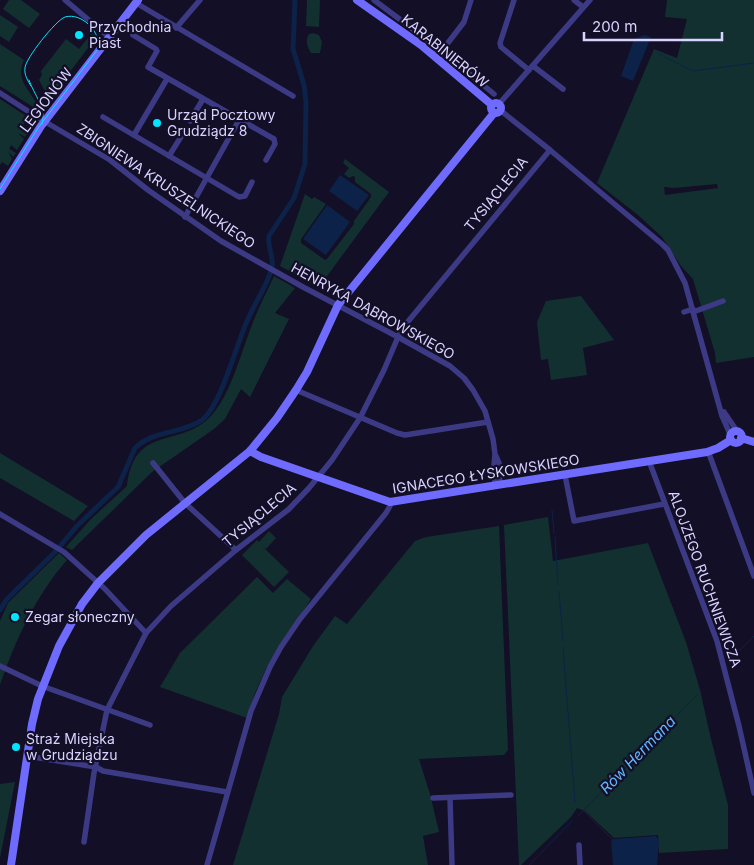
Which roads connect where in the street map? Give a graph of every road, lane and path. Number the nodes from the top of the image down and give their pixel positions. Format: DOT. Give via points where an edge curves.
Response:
graph roads {
  1 [pos="65,0"];
  2 [pos="200,0"];
  3 [pos="357,0"];
  4 [pos="374,0"];
  5 [pos="471,0"];
  6 [pos="514,0"];
  7 [pos="574,0"];
  8 [pos="590,0"];
  9 [pos="139,2"];
  10 [pos="366,2"];
  11 [pos="583,8"];
  12 [pos="176,28"];
  13 [pos="133,35"];
  14 [pos="110,38"];
  15 [pos="442,51"];
  16 [pos="436,58"];
  17 [pos="531,68"];
  18 [pos="167,79"];
  19 [pos="563,89"];
  20 [pos="0,93"];
  21 [pos="494,94"];
  22 [pos="293,96"];
  23 [pos="203,99"];
  24 [pos="496,108"];
  25 [pos="103,117"];
  26 [pos="239,120"];
  27 [pos="44,121"];
  28 [pos="190,121"];
  29 [pos="184,132"];
  30 [pos="134,135"];
  31 [pos="550,150"];
  32 [pos="169,156"];
  33 [pos="266,160"];
  34 [pos="207,178"];
  35 [pos="252,182"];
  36 [pos="0,191"];
  37 [pos="185,217"];
  38 [pos="274,271"];
  39 [pos="723,301"];
  40 [pos="338,305"];
  41 [pos="693,310"];
  42 [pos="684,312"];
  43 [pos="398,337"];
  44 [pos="296,390"];
  45 [pos="721,408"];
  46 [pos="360,418"];
  47 [pos="488,422"];
  48 [pos="735,436"];
  49 [pos="754,442"];
  50 [pos="250,451"];
  51 [pos="708,451"];
  52 [pos="649,461"];
  53 [pos="154,463"];
  54 [pos="564,475"];
  55 [pos="317,478"];
  56 [pos="498,486"];
  57 [pos="390,502"];
  58 [pos="185,503"];
  59 [pos="664,504"];
  60 [pos="0,514"];
  61 [pos="236,550"];
  62 [pos="754,576"];
  63 [pos="98,583"];
  64 [pos="146,632"];
  65 [pos="0,666"];
  66 [pos="42,686"];
  67 [pos="107,710"];
  68 [pos="150,725"];
  69 [pos="26,756"];
  70 [pos="96,767"];
  71 [pos="227,792"];
  72 [pos="754,793"];
  73 [pos="511,795"];
  74 [pos="433,798"];
  75 [pos="450,798"];
  76 [pos="84,842"];
  77 [pos="579,845"];
  78 [pos="11,865"];
  79 [pos="207,865"];
  80 [pos="452,865"];
  81 [pos="580,865"];
  1 -- 14 [label="street"];
  2 -- 12 [label="street"];
  3 -- 10 [label="main road, KARABINIERÓW"];
  4 -- 15 [label="street"];
  5 -- 15 [label="street" via="464,22"];
  6 -- 17 [label="street" via="500,43"];
  7 -- 11 [label="street"];
  8 -- 11 [label="street"];
  9 -- 12 [label="street"];
  9 -- 14 [label="main road, LEGIONÓW"];
  10 -- 16 [label="main road, KARABINIERÓW"];
  11 -- 17 [label="street"];
  12 -- 22 [label="street"];
  13 -- 18 [label="street" via="156,49 148,67"];
  14 -- 27 [label="main road, LEGIONÓW"];
  15 -- 16 [label="street"];
  15 -- 21 [label="street"];
  16 -- 24 [label="main road, KARABINIERÓW"];
  17 -- 19 [label="street"];
  17 -- 24 [label="street"];
  18 -- 23 [label="street"];
  18 -- 30 [label="street"];
  20 -- 27 [label="street, ZBIGNIEWA KRUSZELNICKIEGO"];
  23 -- 26 [label="street"];
  23 -- 28 [label="street"];
  24 -- 31 [label="street, KARABINIERÓW"];
  24 -- 40 [label="main road"];
  25 -- 30 [label="street"];
  26 -- 33 [label="street" via="275,141"];
  26 -- 34 [label="street"];
  27 -- 36 [label="main road, LEGIONÓW"];
  27 -- 37 [label="street, ZBIGNIEWA KRUSZELNICKIEGO" via="110,160"];
  29 -- 32 [label="street"];
  30 -- 32 [label="street"];
  31 -- 41 [label="street, KARABINIERÓW" via="664,246 681,275"];
  31 -- 43 [label="street, TYSIĄCLECIA"];
  32 -- 34 [label="street"];
  34 -- 35 [label="street" via="240,197 245,196"];
  34 -- 37 [label="street"];
  37 -- 38 [label="street, ZBIGNIEWA KRUSZELNICKIEGO" via="221,242"];
  38 -- 40 [label="street, HENRYKA DĄBROWSKIEGO"];
  39 -- 41 [label="street"];
  40 -- 43 [label="street, HENRYKA DĄBROWSKIEGO"];
  40 -- 44 [label="main road"];
  41 -- 42 [label="street"];
  41 -- 45 [label="street, KARABINIERÓW" via="702,328"];
  43 -- 46 [label="street, TYSIĄCLECIA"];
  43 -- 47 [label="street, HENRYKA DĄBROWSKIEGO" via="443,361 464,378 479,400"];
  44 -- 46 [label="street"];
  44 -- 50 [label="main road"];
  45 -- 48 [label="street"];
  45 -- 48 [label="street" via="722,416"];
  46 -- 47 [label="street" via="405,435"];
  46 -- 55 [label="street, TYSIĄCLECIA"];
  47 -- 56 [label="street, HENRYKA DĄBROWSKIEGO"];
  48 -- 49 [label="main road"];
  48 -- 51 [label="main road, IGNACEGO ŁYSKOWSKIEGO"];
  50 -- 55 [label="main road, IGNACEGO ŁYSKOWSKIEGO"];
  50 -- 58 [label="main road"];
  51 -- 52 [label="main road, IGNACEGO ŁYSKOWSKIEGO"];
  51 -- 62 [label="street"];
  52 -- 54 [label="main road, IGNACEGO ŁYSKOWSKIEGO"];
  52 -- 59 [label="street, ALOJZEGO RUCHNIEWICZA"];
  53 -- 58 [label="street"];
  54 -- 56 [label="main road, IGNACEGO ŁYSKOWSKIEGO"];
  54 -- 59 [label="street" via="574,521"];
  55 -- 57 [label="main road, IGNACEGO ŁYSKOWSKIEGO"];
  55 -- 61 [label="street, TYSIĄCLECIA" via="296,502"];
  56 -- 57 [label="main road, IGNACEGO ŁYSKOWSKIEGO"];
  57 -- 71 [label="street" via="386,513 281,647 241,733"];
  58 -- 61 [label="street"];
  58 -- 63 [label="main road" via="146,535"];
  59 -- 72 [label="street, ALOJZEGO RUCHNIEWICZA" via="717,642"];
  60 -- 63 [label="street" via="63,551"];
  61 -- 64 [label="street, TYSIĄCLECIA"];
  63 -- 64 [label="street"];
  63 -- 66 [label="main road" via="64,637"];
  64 -- 67 [label="street, TYSIĄCLECIA"];
  65 -- 66 [label="street"];
  66 -- 67 [label="street"];
  66 -- 69 [label="main road"];
  67 -- 68 [label="street"];
  67 -- 70 [label="street, TYSIĄCLECIA"];
  69 -- 70 [label="street"];
  69 -- 78 [label="main road"];
  70 -- 71 [label="street" via="103,771"];
  70 -- 76 [label="street, TYSIĄCLECIA"];
  71 -- 79 [label="street"];
  73 -- 75 [label="street"];
  74 -- 75 [label="street"];
  75 -- 80 [label="street"];
  77 -- 81 [label="street"];
}
